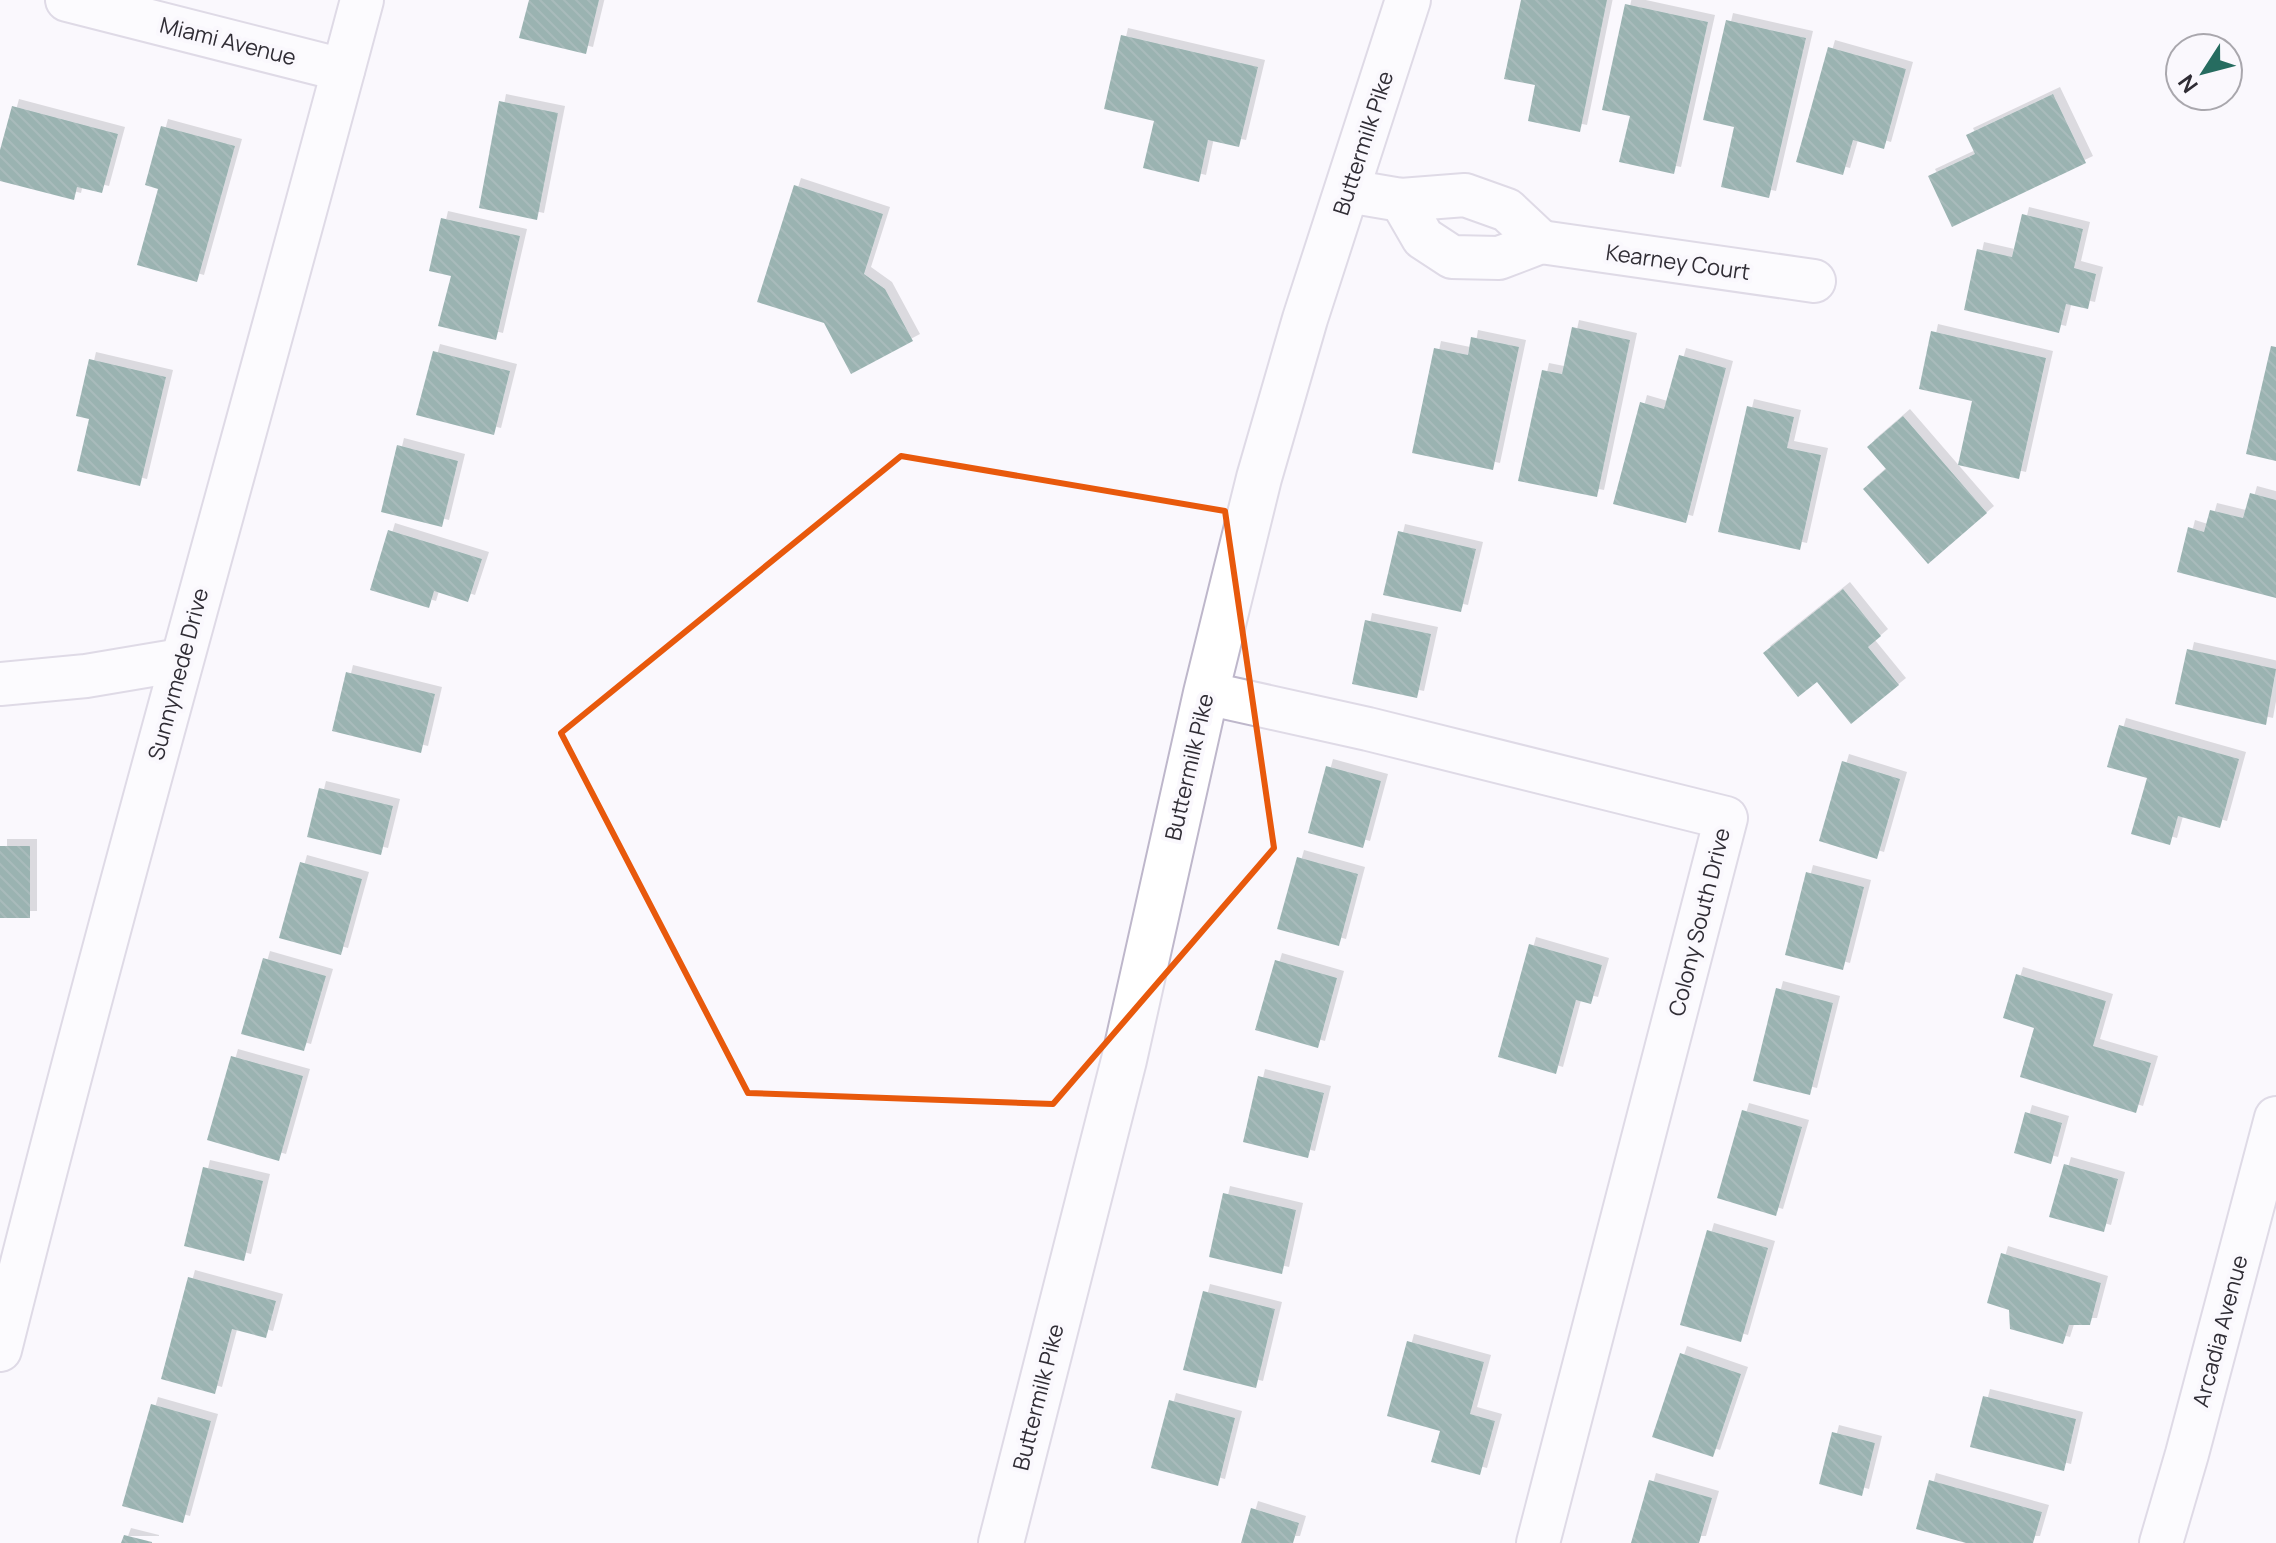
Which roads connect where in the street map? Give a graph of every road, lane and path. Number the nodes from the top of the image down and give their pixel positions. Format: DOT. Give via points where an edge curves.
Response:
graph roads {
  1 [pos="67,0"];
  2 [pos="362,0"];
  3 [pos="1408,0"];
  4 [pos="343,70"];
  5 [pos="1348,191"];
  6 [pos="1401,200"];
  7 [pos="1541,242"];
  8 [pos="1814,281"];
  9 [pos="181,660"];
  10 [pos="0,684"];
  11 [pos="1206,693"];
  12 [pos="2276,1118"];
  13 [pos="0,1350"];
  14 [pos="1001,1543"];
  15 [pos="1538,1543"];
  16 [pos="2161,1543"];
  1 -- 4 [label="street, Miami Avenue"];
  2 -- 4 [label="street, Sunnymede Drive"];
  3 -- 5 [label="main road, Buttermilk Pike"];
  4 -- 9 [label="street, Sunnymede Drive"];
  5 -- 6 [label="street"];
  5 -- 11 [label="main road, Buttermilk Pike" via="1259,478"];
  6 -- 7 [label="street" via="1465,195 1507,210"];
  6 -- 7 [label="street, Kearney Court" via="1423,238 1452,257 1499,258"];
  7 -- 8 [label="street, Kearney Court"];
  9 -- 10 [label="street"];
  9 -- 13 [label="street, Sunnymede Drive"];
  11 -- 14 [label="main road, Buttermilk Pike" via="1124,1060"];
  11 -- 15 [label="street, Colony South Drive" via="1726,818"];
  12 -- 16 [label="street, Arcadia Avenue"];
}
